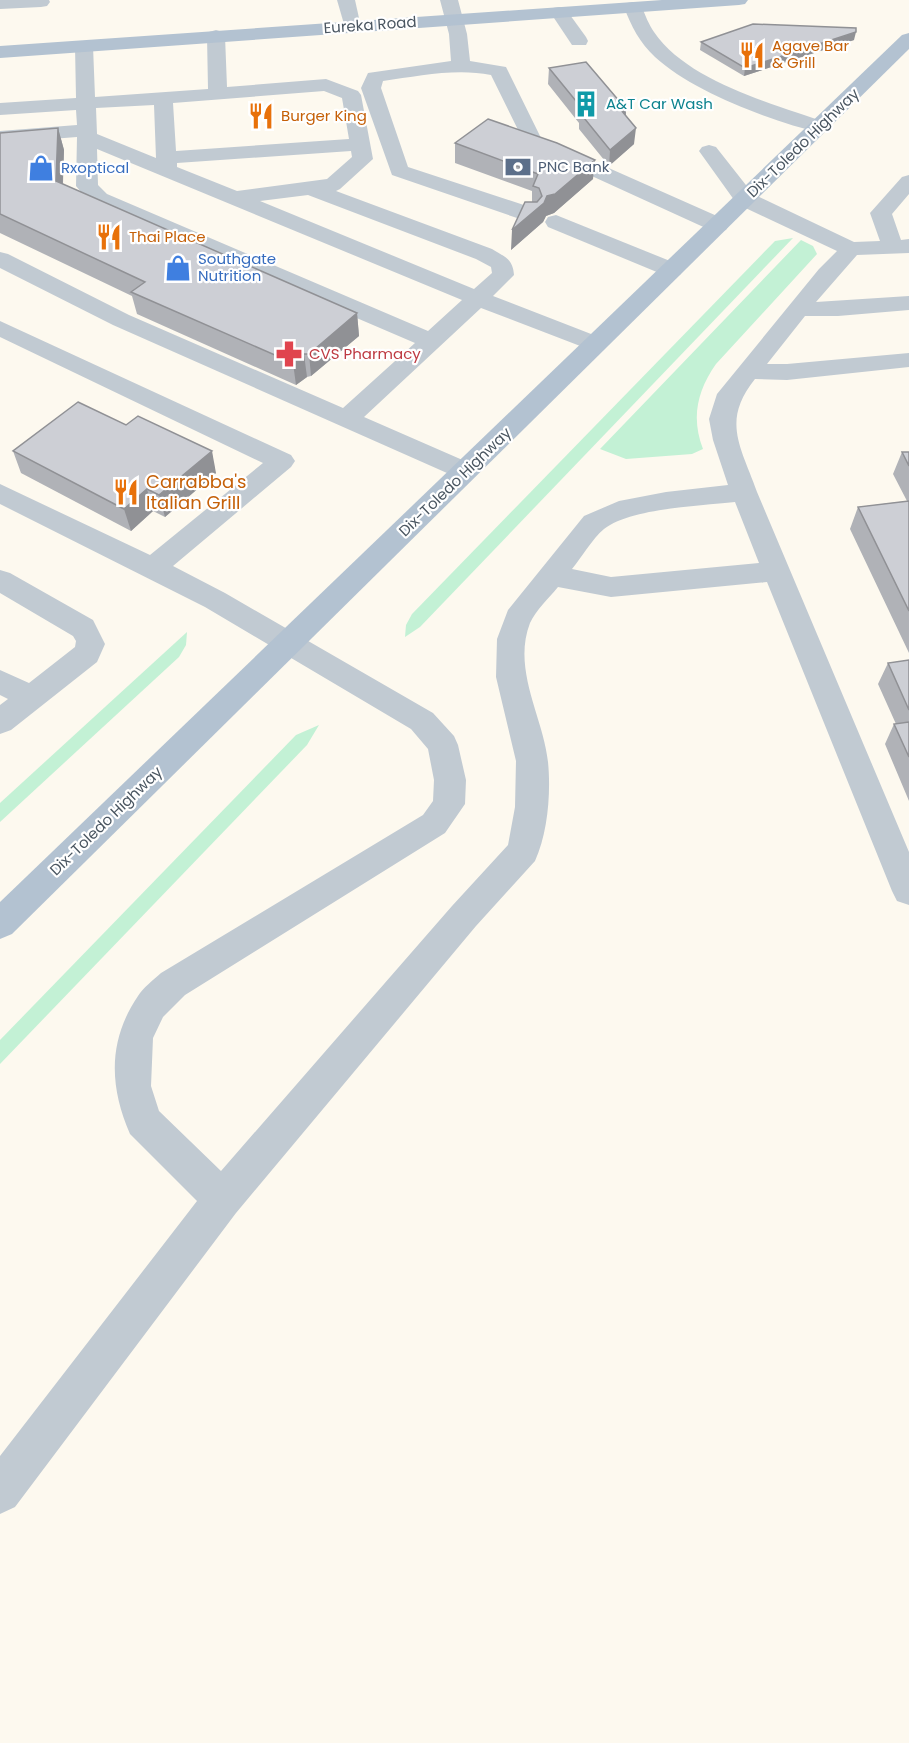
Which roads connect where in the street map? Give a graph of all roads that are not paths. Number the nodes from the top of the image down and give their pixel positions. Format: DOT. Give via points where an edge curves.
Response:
graph roads {
  1 [pos="346,0"];
  2 [pos="449,0"];
  3 [pos="730,0"];
  4 [pos="41,2"];
  5 [pos="0,4"];
  6 [pos="626,5"];
  7 [pos="559,12"];
  8 [pos="456,19"];
  9 [pos="352,27"];
  10 [pos="216,36"];
  11 [pos="909,39"];
  12 [pos="579,41"];
  13 [pos="84,46"];
  14 [pos="0,52"];
  15 [pos="460,68"];
  16 [pos="218,94"];
  17 [pos="164,98"];
  18 [pos="87,104"];
  19 [pos="0,109"];
  20 [pos="821,127"];
  21 [pos="87,134"];
  22 [pos="0,137"];
  23 [pos="359,144"];
  24 [pos="709,151"];
  25 [pos="167,164"];
  26 [pos="309,188"];
  27 [pos="905,190"];
  28 [pos="234,198"];
  29 [pos="745,199"];
  30 [pos="528,214"];
  31 [pos="556,222"];
  32 [pos="718,225"];
  33 [pos="901,246"];
  34 [pos="851,249"];
  35 [pos="0,259"];
  36 [pos="672,270"];
  37 [pos="478,298"];
  38 [pos="909,303"];
  39 [pos="799,309"];
  40 [pos="0,328"];
  41 [pos="431,341"];
  42 [pos="596,344"];
  43 [pos="909,360"];
  44 [pos="749,370"];
  45 [pos="346,419"];
  46 [pos="465,471"];
  47 [pos="744,492"];
  48 [pos="0,493"];
  49 [pos="153,568"];
  50 [pos="777,571"];
  51 [pos="550,575"];
  52 [pos="0,580"];
  53 [pos="289,643"];
  54 [pos="0,681"];
  55 [pos="30,698"];
  56 [pos="0,722"];
  57 [pos="909,891"];
  58 [pos="0,924"];
  59 [pos="222,1199"];
  60 [pos="0,1492"];
  1 -- 9 [label="street"];
  2 -- 8 [label="street"];
  3 -- 6 [label="main road, Eureka Road"];
  4 -- 5 [label="street"];
  6 -- 7 [label="main road, Eureka Road"];
  6 -- 20 [label="street" via="661,52 707,84"];
  7 -- 8 [label="main road, Eureka Road"];
  7 -- 12 [label="street"];
  8 -- 9 [label="main road, Eureka Road"];
  8 -- 15 [label="street"];
  9 -- 10 [label="main road, Eureka Road"];
  10 -- 13 [label="main road, Eureka Road"];
  10 -- 16 [label="street"];
  11 -- 20 [label="main road, Dix-Toledo Highway"];
  13 -- 14 [label="main road, Eureka Road"];
  13 -- 18 [label="street"];
  15 -- 30 [label="street" via="375,77 371,88 399,171"];
  15 -- 32 [label="street" via="499,71 533,142"];
  16 -- 17 [label="street"];
  16 -- 23 [label="street" via="326,85 338,88 351,94"];
  17 -- 18 [label="street"];
  17 -- 25 [label="street"];
  18 -- 19 [label="street"];
  18 -- 21 [label="street"];
  20 -- 29 [label="main road, Dix-Toledo Highway"];
  21 -- 22 [label="street"];
  21 -- 25 [label="street"];
  21 -- 41 [label="street" via="87,186 99,199"];
  23 -- 25 [label="street"];
  23 -- 26 [label="street" via="363,159 333,185"];
  24 -- 29 [label="street"];
  25 -- 28 [label="street"];
  26 -- 28 [label="street"];
  26 -- 37 [label="street" via="502,264 503,275"];
  27 -- 33 [label="street" via="881,213"];
  28 -- 37 [label="street"];
  29 -- 32 [label="main road, Dix-Toledo Highway"];
  29 -- 34 [label="street"];
  31 -- 36 [label="street"];
  32 -- 36 [label="main road, Dix-Toledo Highway"];
  33 -- 34 [label="street"];
  34 -- 39 [label="street"];
  35 -- 45 [label="street" via="121,320"];
  36 -- 42 [label="main road, Dix-Toledo Highway"];
  37 -- 41 [label="street"];
  37 -- 42 [label="street"];
  38 -- 39 [label="street"];
  39 -- 44 [label="street"];
  40 -- 49 [label="street" via="282,461"];
  41 -- 45 [label="street"];
  42 -- 46 [label="main road, Dix-Toledo Highway"];
  43 -- 44 [label="street" via="787,372"];
  44 -- 47 [label="street" via="729,394 722,419"];
  45 -- 46 [label="street"];
  46 -- 53 [label="main road, Dix-Toledo Highway"];
  47 -- 50 [label="street"];
  47 -- 51 [label="street" via="619,510 594,523"];
  48 -- 49 [label="street"];
  49 -- 53 [label="street"];
  50 -- 51 [label="street" via="611,587"];
  50 -- 57 [label="street"];
  51 -- 59 [label="street" via="518,617 511,639 511,677 532,761 531,807 523,851"];
  52 -- 55 [label="street" via="83,628 92,645 87,654"];
  53 -- 58 [label="main road, Dix-Toledo Highway"];
  53 -- 59 [label="street" via="422,721 443,745 450,780 449,804 434,824 173,984 151,1006 135,1036 133,1086 144,1121"];
  54 -- 55 [label="street"];
  55 -- 56 [label="street"];
  59 -- 60 [label="street"];
}
